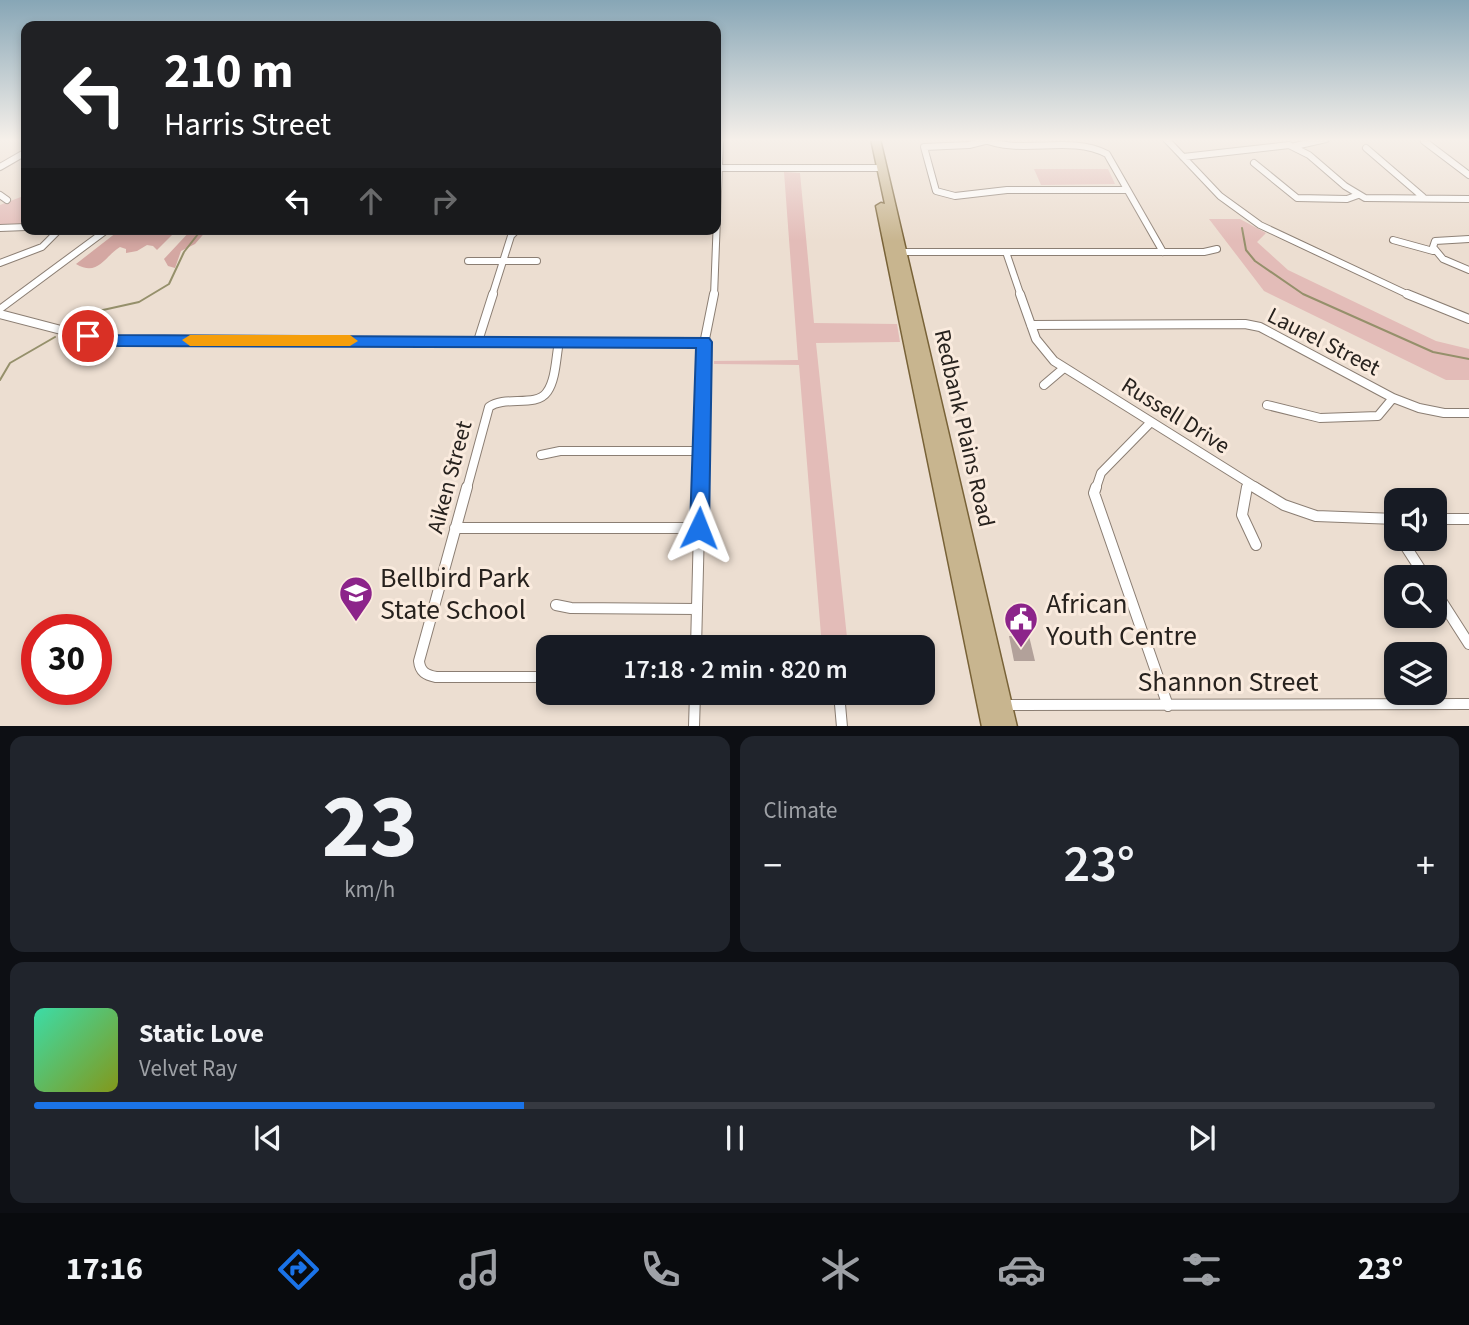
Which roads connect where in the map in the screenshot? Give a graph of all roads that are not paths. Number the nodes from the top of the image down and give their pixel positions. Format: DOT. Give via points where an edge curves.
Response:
graph roads {
  1 [pos="878,173"];
  2 [pos="878,173"];
  3 [pos="930,173"];
  4 [pos="1118,173"];
  5 [pos="1199,173"];
  6 [pos="1266,173"];
  7 [pos="1329,173"];
  8 [pos="1395,173"];
  9 [pos="1128,190"];
  10 [pos="0,195"];
  11 [pos="1357,195"];
  12 [pos="1423,197"];
  13 [pos="1469,199"];
  14 [pos="7,200"];
  15 [pos="0,228"];
  16 [pos="21,228"];
  17 [pos="57,235"];
  18 [pos="101,235"];
  19 [pos="512,235"];
  20 [pos="716,235"];
  21 [pos="1469,239"];
  22 [pos="1392,240"];
  23 [pos="1217,249"];
  24 [pos="1433,251"];
  25 [pos="901,252"];
  26 [pos="1006,252"];
  27 [pos="1163,252"];
  28 [pos="468,261"];
  29 [pos="503,261"];
  30 [pos="537,261"];
  31 [pos="0,263"];
  32 [pos="1469,270"];
  33 [pos="0,311"];
  34 [pos="1469,319"];
  35 [pos="1031,325"];
  36 [pos="478,341"];
  37 [pos="559,342"];
  38 [pos="704,342"];
  39 [pos="1064,368"];
  40 [pos="1044,385"];
  41 [pos="1393,398"];
  42 [pos="1267,405"];
  43 [pos="1469,413"];
  44 [pos="1151,422"];
  45 [pos="701,451"];
  46 [pos="541,455"];
  47 [pos="1248,483"];
  48 [pos="1384,519"];
  49 [pos="1447,519"];
  50 [pos="1469,519"];
  51 [pos="454,528"];
  52 [pos="699,528"];
  53 [pos="1256,545"];
  54 [pos="555,605"];
  55 [pos="697,609"];
  56 [pos="1447,609"];
  57 [pos="696,635"];
  58 [pos="1469,643"];
  59 [pos="536,677"];
  60 [pos="1469,704"];
  61 [pos="695,705"];
  62 [pos="840,705"];
  63 [pos="995,705"];
  64 [pos="1168,706"];
  65 [pos="694,726"];
  66 [pos="842,726"];
  67 [pos="991,726"];
  68 [pos="1008,726"];
  1 -- 25 [label="main road, Redbank Plains Road"];
  2 -- 63 [label="main road, Redbank Plains Road"];
  3 -- 9 [label="street" via="936,191 955,196 1006,190"];
  4 -- 9 [label="street"];
  5 -- 34 [label="street" via="1231,205 1260,225"];
  6 -- 11 [label="street" via="1297,198 1347,200"];
  7 -- 11 [label="street"];
  8 -- 12 [label="street"];
  9 -- 27 [label="street"];
  10 -- 14 [label="street"];
  11 -- 12 [label="street" via="1372,199"];
  12 -- 13 [label="street"];
  15 -- 16 [label="street"];
  17 -- 31 [label="street" via="28,255"];
  18 -- 33 [label="street"];
  19 -- 29 [label="street"];
  20 -- 38 [label="street" via="714,303"];
  21 -- 24 [label="street" via="1435,241"];
  22 -- 24 [label="street"];
  23 -- 27 [label="street"];
  24 -- 32 [label="street"];
  25 -- 26 [label="street"];
  25 -- 63 [label="main road, Redbank Plains Road"];
  26 -- 27 [label="street"];
  26 -- 35 [label="street, Russell Drive"];
  28 -- 29 [label="street"];
  29 -- 30 [label="street"];
  29 -- 36 [label="street"];
  33 -- 36 [label="street" via="118,341"];
  35 -- 39 [label="street, Russell Drive" via="1040,347"];
  35 -- 41 [label="street, Laurel Street" via="1260,327"];
  36 -- 37 [label="street"];
  37 -- 38 [label="street"];
  37 -- 51 [label="street, Aiken Street" via="544,396 500,399 489,407"];
  38 -- 45 [label="street"];
  39 -- 40 [label="street"];
  39 -- 44 [label="street, Russell Drive"];
  41 -- 42 [label="street" via="1378,416 1320,418"];
  41 -- 43 [label="street, Laurel Street" via="1444,413"];
  44 -- 47 [label="street, Russell Drive"];
  44 -- 64 [label="street" via="1101,473 1094,492"];
  45 -- 46 [label="street" via="560,451"];
  45 -- 52 [label="street"];
  47 -- 48 [label="street, Russell Drive" via="1305,514"];
  47 -- 53 [label="street" via="1242,515"];
  49 -- 50 [label="street"];
  51 -- 52 [label="street"];
  51 -- 59 [label="street, Aiken Street" via="420,669 436,677"];
  52 -- 55 [label="street"];
  54 -- 55 [label="street"];
  55 -- 57 [label="street"];
  56 -- 58 [label="street"];
  60 -- 64 [label="street, Shannon Street"];
  61 -- 65 [label="street"];
  62 -- 66 [label="street"];
  63 -- 64 [label="street, Shannon Street"];
  63 -- 67 [label="main road, Redbank Plains Road"];
  63 -- 68 [label="main road, Redbank Plains Road"];
}
